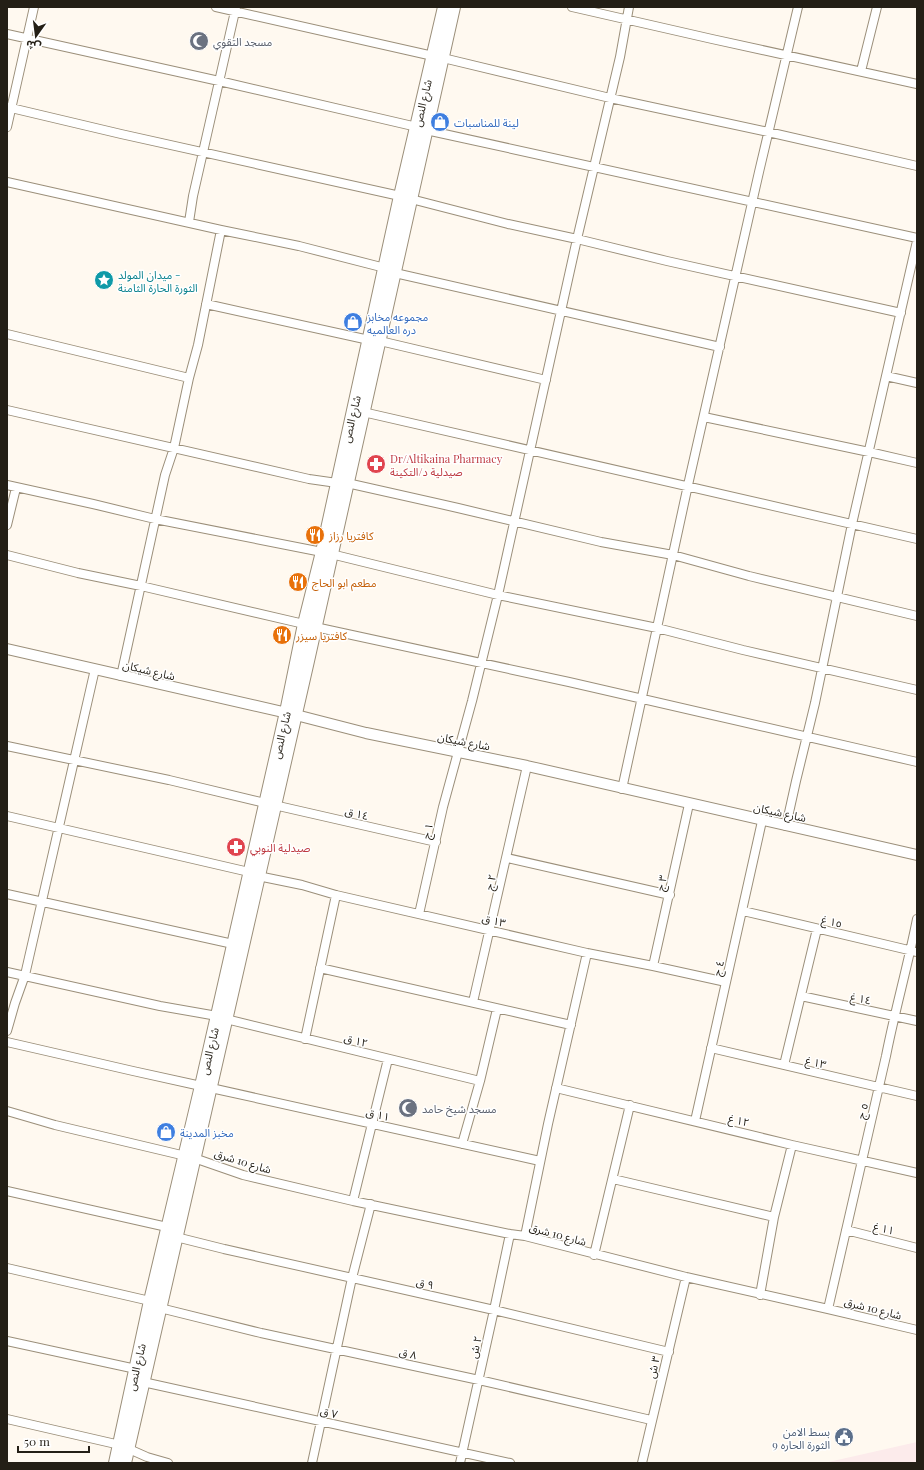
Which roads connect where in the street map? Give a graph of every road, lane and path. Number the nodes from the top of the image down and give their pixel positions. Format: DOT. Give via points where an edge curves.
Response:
graph roads {
  1 [pos="34,7"];
  2 [pos="216,7"];
  3 [pos="444,7"];
  4 [pos="454,7"];
  5 [pos="572,7"];
  6 [pos="629,7"];
  7 [pos="798,7"];
  8 [pos="877,7"];
  9 [pos="236,9"];
  10 [pos="627,19"];
  11 [pos="7,34"];
  12 [pos="27,38"];
  13 [pos="786,55"];
  14 [pos="438,57"];
  15 [pos="861,71"];
  16 [pos="219,81"];
  17 [pos="917,84"];
  18 [pos="610,98"];
  19 [pos="9,107"];
  20 [pos="7,127"];
  21 [pos="422,128"];
  22 [pos="768,132"];
  23 [pos="204,152"];
  24 [pos="917,166"];
  25 [pos="594,167"];
  26 [pos="7,182"];
  27 [pos="405,198"];
  28 [pos="752,202"];
  29 [pos="189,222"];
  30 [pos="221,230"];
  31 [pos="577,238"];
  32 [pos="917,239"];
  33 [pos="390,271"];
  34 [pos="913,273"];
  35 [pos="736,276"];
  36 [pos="206,304"];
  37 [pos="562,310"];
  38 [pos="900,313"];
  39 [pos="7,334"];
  40 [pos="374,340"];
  41 [pos="720,347"];
  42 [pos="886,376"];
  43 [pos="189,378"];
  44 [pos="546,380"];
  45 [pos="917,383"];
  46 [pos="7,410"];
  47 [pos="363,412"];
  48 [pos="704,416"];
  49 [pos="174,448"];
  50 [pos="529,451"];
  51 [pos="869,452"];
  52 [pos="917,464"];
  53 [pos="342,483"];
  54 [pos="7,485"];
  55 [pos="688,485"];
  56 [pos="16,488"];
  57 [pos="155,519"];
  58 [pos="514,521"];
  59 [pos="852,524"];
  60 [pos="7,525"];
  61 [pos="917,539"];
  62 [pos="326,553"];
  63 [pos="7,555"];
  64 [pos="674,555"];
  65 [pos="141,586"];
  66 [pos="498,595"];
  67 [pos="838,597"];
  68 [pos="917,616"];
  69 [pos="310,626"];
  70 [pos="657,628"];
  71 [pos="7,649"];
  72 [pos="482,663"];
  73 [pos="823,667"];
  74 [pos="94,669"];
  75 [pos="121,676"];
  76 [pos="917,690"];
  77 [pos="642,698"];
  78 [pos="291,714"];
  79 [pos="806,737"];
  80 [pos="7,746"];
  81 [pos="458,752"];
  82 [pos="73,760"];
  83 [pos="917,762"];
  84 [pos="527,766"];
  85 [pos="622,789"];
  86 [pos="270,804"];
  87 [pos="689,804"];
  88 [pos="7,816"];
  89 [pos="762,820"];
  90 [pos="786,826"];
  91 [pos="58,827"];
  92 [pos="436,842"];
  93 [pos="917,855"];
  94 [pos="507,858"];
  95 [pos="254,874"];
  96 [pos="7,894"];
  97 [pos="336,895"];
  98 [pos="670,895"];
  99 [pos="43,902"];
  100 [pos="743,911"];
  101 [pos="419,914"];
  102 [pos="917,919"];
  103 [pos="817,929"];
  104 [pos="489,930"];
  105 [pos="233,944"];
  106 [pos="914,952"];
  107 [pos="587,953"];
  108 [pos="653,966"];
  109 [pos="320,968"];
  110 [pos="7,972"];
  111 [pos="25,976"];
  112 [pos="726,982"];
  113 [pos="801,996"];
  114 [pos="473,1002"];
  115 [pos="497,1009"];
  116 [pos="894,1016"];
  117 [pos="221,1018"];
  118 [pos="917,1021"];
  119 [pos="571,1025"];
  120 [pos="7,1031"];
  121 [pos="305,1038"];
  122 [pos="7,1042"];
  123 [pos="711,1048"];
  124 [pos="388,1059"];
  125 [pos="784,1065"];
  126 [pos="480,1081"];
  127 [pos="206,1087"];
  128 [pos="556,1088"];
  129 [pos="879,1088"];
  130 [pos="917,1096"];
  131 [pos="630,1105"];
  132 [pos="7,1111"];
  133 [pos="695,1121"];
  134 [pos="373,1124"];
  135 [pos="462,1144"];
  136 [pos="792,1145"];
  137 [pos="189,1157"];
  138 [pos="862,1160"];
  139 [pos="540,1161"];
  140 [pos="917,1173"];
  141 [pos="613,1179"];
  142 [pos="7,1191"];
  143 [pos="353,1201"];
  144 [pos="371,1204"];
  145 [pos="774,1216"];
  146 [pos="167,1227"];
  147 [pos="846,1230"];
  148 [pos="510,1234"];
  149 [pos="525,1236"];
  150 [pos="176,1237"];
  151 [pos="917,1248"];
  152 [pos="594,1255"];
  153 [pos="7,1268"];
  154 [pos="686,1277"];
  155 [pos="352,1278"];
  156 [pos="760,1295"];
  157 [pos="155,1304"];
  158 [pos="828,1308"];
  159 [pos="494,1310"];
  160 [pos="917,1330"];
  161 [pos="7,1341"];
  162 [pos="337,1350"];
  163 [pos="669,1352"];
  164 [pos="136,1369"];
  165 [pos="479,1380"];
  166 [pos="144,1382"];
  167 [pos="7,1419"];
  168 [pos="651,1420"];
  169 [pos="321,1422"];
  170 [pos="124,1447"];
  171 [pos="462,1452"];
  172 [pos="115,1463"];
  173 [pos="125,1463"];
  174 [pos="168,1463"];
  175 [pos="312,1463"];
  176 [pos="460,1463"];
  177 [pos="510,1463"];
  178 [pos="642,1463"];
  1 -- 12 [label="street"];
  2 -- 9 [label="street"];
  3 -- 14 [label="main road, شارع النص"];
  4 -- 14 [label="main road, شارع النص"];
  5 -- 10 [label="street"];
  6 -- 10 [label="street, ١ ج"];
  7 -- 13 [label="street"];
  8 -- 15 [label="street"];
  9 -- 14 [label="street"];
  9 -- 16 [label="street"];
  10 -- 13 [label="street"];
  10 -- 18 [label="street, ١ ج"];
  11 -- 12 [label="street"];
  12 -- 16 [label="street"];
  12 -- 19 [label="street"];
  13 -- 15 [label="street"];
  13 -- 22 [label="street"];
  14 -- 18 [label="street"];
  14 -- 21 [label="main road, شارع النص"];
  15 -- 17 [label="street"];
  16 -- 21 [label="street"];
  16 -- 23 [label="street"];
  18 -- 22 [label="street"];
  18 -- 25 [label="street, ١ ج"];
  19 -- 20 [label="street"];
  19 -- 23 [label="street"];
  21 -- 25 [label="street"];
  21 -- 27 [label="main road, شارع النص"];
  22 -- 24 [label="street"];
  22 -- 28 [label="street"];
  23 -- 27 [label="street"];
  23 -- 29 [label="street"];
  25 -- 28 [label="street"];
  25 -- 31 [label="street, ١ ج"];
  26 -- 29 [label="street"];
  27 -- 31 [label="street"];
  27 -- 33 [label="main road, شارع النص"];
  28 -- 32 [label="street"];
  28 -- 35 [label="street"];
  29 -- 30 [label="street"];
  30 -- 33 [label="street" via="299,246"];
  30 -- 36 [label="street"];
  31 -- 35 [label="street"];
  31 -- 37 [label="street, ١ ج"];
  32 -- 34 [label="street"];
  33 -- 37 [label="street"];
  33 -- 40 [label="main road, شارع النص"];
  34 -- 38 [label="street"];
  35 -- 38 [label="street"];
  35 -- 41 [label="street"];
  36 -- 40 [label="street"];
  36 -- 43 [label="street"];
  37 -- 41 [label="street"];
  37 -- 44 [label="street, ١ ج"];
  38 -- 42 [label="street"];
  39 -- 43 [label="street"];
  40 -- 44 [label="street"];
  40 -- 47 [label="main road, شارع النص"];
  40 -- 53 [label="main road, شارع النص"];
  41 -- 48 [label="street"];
  42 -- 45 [label="street"];
  42 -- 51 [label="street"];
  43 -- 49 [label="street"];
  44 -- 50 [label="street, ١ ج"];
  46 -- 49 [label="street"];
  47 -- 50 [label="street"];
  47 -- 53 [label="main road, شارع النص"];
  48 -- 51 [label="street"];
  48 -- 55 [label="street"];
  49 -- 53 [label="street" via="309,479"];
  49 -- 57 [label="street"];
  50 -- 55 [label="street"];
  50 -- 58 [label="street, ١ ج"];
  51 -- 52 [label="street"];
  51 -- 59 [label="street"];
  53 -- 58 [label="street"];
  53 -- 62 [label="main road, شارع النص"];
  54 -- 56 [label="street"];
  55 -- 59 [label="street"];
  55 -- 64 [label="street"];
  56 -- 57 [label="street"];
  56 -- 60 [label="street"];
  57 -- 62 [label="street"];
  57 -- 65 [label="street"];
  58 -- 64 [label="street" via="601,542"];
  58 -- 66 [label="street, ١ ج"];
  59 -- 61 [label="street"];
  59 -- 67 [label="street"];
  62 -- 66 [label="street"];
  62 -- 69 [label="main road, شارع النص"];
  63 -- 65 [label="street"];
  64 -- 67 [label="street"];
  64 -- 70 [label="street"];
  65 -- 69 [label="street"];
  65 -- 75 [label="street"];
  66 -- 70 [label="street"];
  66 -- 72 [label="street, ١ ج"];
  67 -- 68 [label="street"];
  67 -- 73 [label="street"];
  69 -- 72 [label="street"];
  69 -- 78 [label="main road, شارع النص"];
  70 -- 73 [label="street"];
  70 -- 77 [label="street"];
  71 -- 74 [label="street, شارع شيكان"];
  72 -- 77 [label="street"];
  72 -- 81 [label="street, ١ ج"];
  73 -- 76 [label="street"];
  73 -- 79 [label="street"];
  74 -- 75 [label="street, شارع شيكان"];
  74 -- 82 [label="street"];
  75 -- 78 [label="street, شارع شيكان"];
  77 -- 79 [label="street"];
  77 -- 85 [label="street"];
  78 -- 81 [label="street, شارع شيكان"];
  78 -- 86 [label="main road, شارع النص"];
  79 -- 83 [label="street"];
  79 -- 90 [label="street"];
  80 -- 82 [label="street, ١٤ ق"];
  81 -- 84 [label="street, شارع شيكان"];
  81 -- 92 [label="street, ١ ج"];
  82 -- 86 [label="street, ١٤ ق"];
  82 -- 91 [label="street"];
  84 -- 85 [label="street, شارع شيكان"];
  84 -- 94 [label="street, ٢ ج"];
  85 -- 87 [label="street, شارع شيكان"];
  86 -- 92 [label="street, ١٤ ق"];
  86 -- 95 [label="main road, شارع النص"];
  87 -- 89 [label="street, شارع شيكان"];
  87 -- 98 [label="street, ٣ ج"];
  88 -- 91 [label="street, ١٣ ق"];
  89 -- 90 [label="street, شارع شيكان"];
  89 -- 100 [label="street, ٤ ج"];
  90 -- 93 [label="street, شارع شيكان"];
  91 -- 95 [label="street, ١٣ ق"];
  91 -- 99 [label="street"];
  92 -- 101 [label="street, ١ ج"];
  94 -- 98 [label="street"];
  94 -- 104 [label="street, ٢ ج"];
  95 -- 97 [label="street, ١٣ ق"];
  95 -- 105 [label="main road, شارع النص"];
  95 -- 117 [label="main road, شارع النص"];
  96 -- 99 [label="street"];
  97 -- 101 [label="street, ١٣ ق"];
  97 -- 109 [label="street"];
  98 -- 108 [label="street, ٣ ج"];
  99 -- 105 [label="street"];
  99 -- 111 [label="street"];
  100 -- 103 [label="street, ١٥ غ"];
  100 -- 112 [label="street, ٤ ج"];
  101 -- 104 [label="street, ١٣ ق"];
  102 -- 106 [label="street, ٥ ج"];
  103 -- 106 [label="street, ١٥ غ"];
  103 -- 113 [label="street"];
  104 -- 107 [label="street, ١٣ ق"];
  104 -- 114 [label="street, ٢ ج"];
  105 -- 117 [label="main road, شارع النص"];
  106 -- 116 [label="street, ٥ ج"];
  107 -- 108 [label="street, ١٣ ق"];
  107 -- 119 [label="street"];
  108 -- 112 [label="street, ١٣ ق"];
  109 -- 114 [label="street"];
  109 -- 121 [label="street"];
  110 -- 111 [label="street, ١٢ ق"];
  111 -- 117 [label="street, ١٢ ق"];
  111 -- 120 [label="street"];
  112 -- 123 [label="street, ٤ ج"];
  113 -- 116 [label="street, ١٤ غ"];
  113 -- 125 [label="street"];
  114 -- 115 [label="street"];
  115 -- 119 [label="street"];
  115 -- 126 [label="street"];
  116 -- 118 [label="street, ١٤ غ"];
  116 -- 129 [label="street, ٥ ج"];
  117 -- 121 [label="street, ١٢ ق"];
  117 -- 127 [label="main road, شارع النص"];
  119 -- 128 [label="street"];
  121 -- 124 [label="street, ١٢ ق"];
  122 -- 127 [label="street, ١١ ق"];
  123 -- 125 [label="street, ١٣ غ"];
  123 -- 133 [label="street, ٤ ج"];
  124 -- 126 [label="street, ١٢ ق"];
  124 -- 134 [label="street"];
  125 -- 129 [label="street, ١٣ غ"];
  126 -- 135 [label="street"];
  127 -- 134 [label="street, ١١ ق"];
  127 -- 137 [label="main road, شارع النص"];
  128 -- 131 [label="street, ١٢ غ"];
  128 -- 139 [label="street"];
  129 -- 130 [label="street, ١٣ غ"];
  129 -- 138 [label="street, ٥ ج"];
  131 -- 133 [label="street, ١٢ غ"];
  131 -- 141 [label="street"];
  132 -- 137 [label="street, شارع 10 شرق"];
  133 -- 136 [label="street, ١٢ غ"];
  134 -- 135 [label="street, ١١ ق"];
  134 -- 143 [label="street"];
  135 -- 139 [label="street, ١١ ق"];
  136 -- 138 [label="street, ١٢ غ"];
  136 -- 145 [label="street"];
  137 -- 143 [label="street, شارع 10 شرق" via="243,1175"];
  137 -- 146 [label="main road, شارع النص"];
  137 -- 150 [label="main road, شارع النص"];
  138 -- 140 [label="street, ١٢ غ"];
  138 -- 147 [label="street, ٥ ج"];
  139 -- 149 [label="street"];
  141 -- 145 [label="street"];
  141 -- 152 [label="street"];
  142 -- 146 [label="street"];
  143 -- 144 [label="street, شارع 10 شرق"];
  144 -- 148 [label="street, شارع 10 شرق"];
  144 -- 155 [label="street"];
  145 -- 156 [label="street"];
  146 -- 157 [label="main road, شارع النص"];
  147 -- 151 [label="street, ١١ غ"];
  147 -- 158 [label="street, ٥ ج"];
  148 -- 149 [label="street, شارع 10 شرق"];
  148 -- 159 [label="street, ٢ ش"];
  149 -- 152 [label="street, شارع 10 شرق"];
  150 -- 155 [label="street, ٩ ق"];
  150 -- 157 [label="main road, شارع النص"];
  152 -- 154 [label="street, شارع 10 شرق"];
  153 -- 157 [label="street, ٨ ق"];
  154 -- 156 [label="street, شارع 10 شرق"];
  154 -- 163 [label="street, ٣ ش"];
  155 -- 159 [label="street, ٩ ق"];
  155 -- 162 [label="street"];
  156 -- 158 [label="street, شارع 10 شرق"];
  157 -- 162 [label="street, ٨ ق" via="261,1333"];
  157 -- 164 [label="main road, شارع النص"];
  157 -- 166 [label="main road, شارع النص"];
  158 -- 160 [label="street, شارع 10 شرق"];
  159 -- 163 [label="street, ٩ ق"];
  159 -- 165 [label="street, ٢ ش"];
  161 -- 164 [label="street"];
  162 -- 165 [label="street, ٨ ق"];
  162 -- 169 [label="street"];
  163 -- 168 [label="street, ٣ ش"];
  164 -- 170 [label="main road, شارع النص"];
  165 -- 168 [label="street, ٨ ق"];
  165 -- 171 [label="street, ٢ ش"];
  166 -- 169 [label="street, ٧ ق"];
  166 -- 170 [label="main road, شارع النص"];
  167 -- 170 [label="street"];
  168 -- 178 [label="street, ٣ ش"];
  169 -- 171 [label="street, ٧ ق"];
  169 -- 175 [label="street"];
  170 -- 172 [label="main road, شارع النص"];
  170 -- 173 [label="main road, شارع النص"];
  170 -- 174 [label="street"];
  171 -- 176 [label="street, ٢ ش"];
  171 -- 177 [label="street, ٧ ق"];
}
